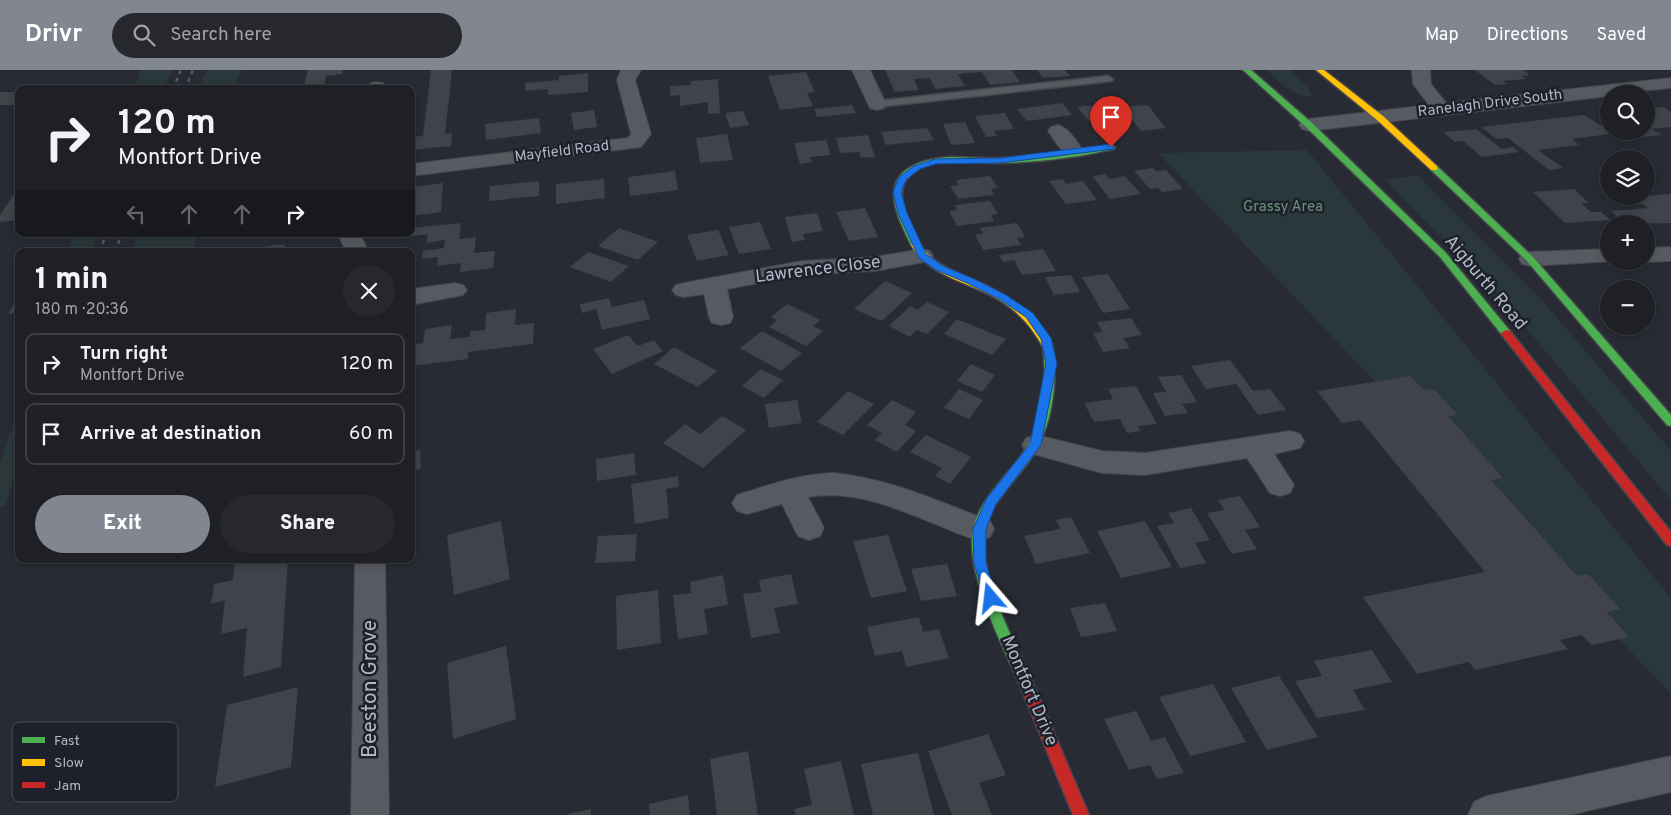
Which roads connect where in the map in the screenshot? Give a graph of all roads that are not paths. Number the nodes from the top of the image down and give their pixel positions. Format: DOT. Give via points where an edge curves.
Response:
graph roads {
  1 [pos="632,70"];
  2 [pos="860,70"];
  3 [pos="1248,70"];
  4 [pos="1320,70"];
  5 [pos="1421,70"];
  6 [pos="1108,79"];
  7 [pos="1671,83"];
  8 [pos="877,104"];
  9 [pos="1440,109"];
  10 [pos="1380,118"];
  11 [pos="1309,125"];
  12 [pos="1058,131"];
  13 [pos="1111,147"];
  14 [pos="1074,152"];
  15 [pos="415,170"];
  16 [pos="1671,254"];
  17 [pos="1655,255"];
  18 [pos="922,256"];
  19 [pos="1600,256"];
  20 [pos="1530,259"];
  21 [pos="714,284"];
  22 [pos="455,290"];
  23 [pos="684,290"];
  24 [pos="415,296"];
  25 [pos="721,316"];
  26 [pos="1671,422"];
  27 [pos="1290,441"];
  28 [pos="1036,445"];
  29 [pos="1254,447"];
  30 [pos="1280,485"];
  31 [pos="790,490"];
  32 [pos="747,503"];
  33 [pos="809,528"];
  34 [pos="979,529"];
  35 [pos="1671,541"];
  36 [pos="370,563"];
  37 [pos="1671,774"];
  38 [pos="370,815"];
  39 [pos="1081,815"];
  40 [pos="1487,815"];
  1 -- 15 [label="street, Mayfield Road" via="626,80 641,134 634,143"];
  2 -- 8 [label="street"];
  3 -- 11 [label="main road, Aigburth Road"];
  4 -- 10 [label="main road"];
  5 -- 9 [label="street" via="1422,84"];
  6 -- 8 [label="lane"];
  7 -- 9 [label="street, Ranelagh Drive South"];
  9 -- 10 [label="street, Ranelagh Drive South"];
  10 -- 11 [label="street, Ranelagh Drive South"];
  10 -- 20 [label="main road"];
  11 -- 35 [label="main road, Aigburth Road" via="1443,256"];
  12 -- 14 [label="street"];
  13 -- 14 [label="main road"];
  14 -- 18 [label="main road" via="1000,161 935,162 917,167 902,179 897,192 902,213"];
  16 -- 17 [label="street"];
  18 -- 21 [label="street, Lawrence Close" via="875,264 802,268"];
  18 -- 28 [label="main road, Montfort Drive" via="1002,297 1029,315 1046,338 1052,363"];
  19 -- 20 [label="street"];
  20 -- 26 [label="main road"];
  21 -- 23 [label="street, Lawrence Close"];
  21 -- 25 [label="street"];
  22 -- 24 [label="street"];
  27 -- 29 [label="street"];
  28 -- 29 [label="street" via="1102,462 1145,464"];
  28 -- 34 [label="main road, Montfort Drive" via="992,502"];
  29 -- 30 [label="street"];
  31 -- 32 [label="street"];
  31 -- 33 [label="street"];
  31 -- 34 [label="street" via="832,484 869,488"];
  34 -- 39 [label="main road, Montfort Drive" via="980,563 991,598"];
  36 -- 38 [label="street, Beeston Grove"];
  37 -- 40 [label="street"];
}
